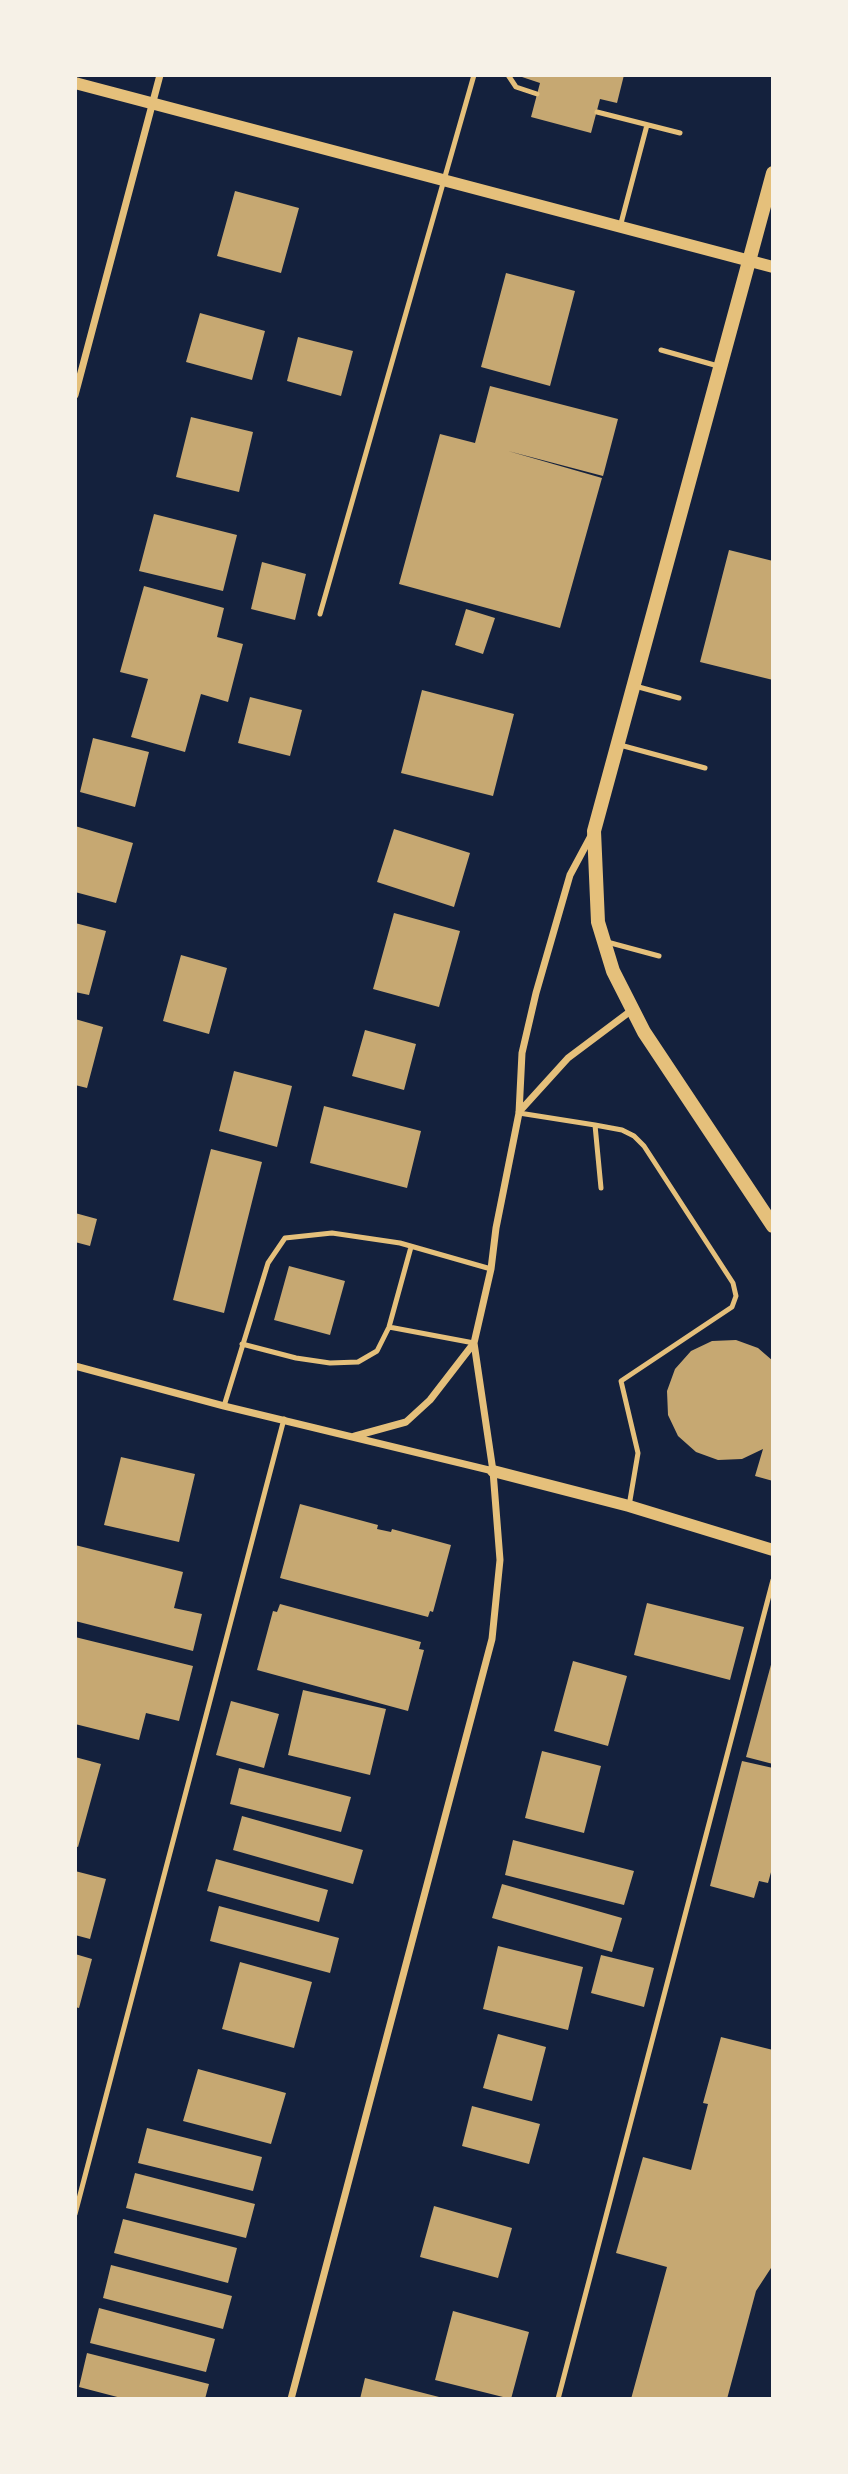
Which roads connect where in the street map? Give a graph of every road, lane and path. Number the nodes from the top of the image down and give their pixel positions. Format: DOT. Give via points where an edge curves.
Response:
graph roads {
  1 [pos="160,75"];
  2 [pos="474,75"];
  3 [pos="508,75"];
  4 [pos="75,83"];
  5 [pos="537,94"];
  6 [pos="153,103"];
  7 [pos="597,112"];
  8 [pos="648,125"];
  9 [pos="680,134"];
  10 [pos="773,173"];
  11 [pos="444,180"];
  12 [pos="620,227"];
  13 [pos="750,261"];
  14 [pos="773,267"];
  15 [pos="661,350"];
  16 [pos="720,367"];
  17 [pos="75,395"];
  18 [pos="320,614"];
  19 [pos="633,686"];
  20 [pos="679,698"];
  21 [pos="617,744"];
  22 [pos="705,768"];
  23 [pos="594,831"];
  24 [pos="604,941"];
  25 [pos="659,956"];
  26 [pos="633,1010"];
  27 [pos="519,1112"];
  28 [pos="595,1125"];
  29 [pos="601,1188"];
  30 [pos="773,1226"];
  31 [pos="411,1247"];
  32 [pos="491,1269"];
  33 [pos="389,1326"];
  34 [pos="474,1343"];
  35 [pos="242,1344"];
  36 [pos="75,1366"];
  37 [pos="224,1406"];
  38 [pos="284,1419"];
  39 [pos="354,1436"];
  40 [pos="493,1471"];
  41 [pos="629,1506"];
  42 [pos="773,1550"];
  43 [pos="773,1580"];
  44 [pos="75,2214"];
  45 [pos="291,2399"];
  46 [pos="558,2399"];
  1 -- 6 [label="street"];
  2 -- 11 [label="lane"];
  3 -- 5 [label="lane" via="516,88"];
  4 -- 6 [label="street"];
  6 -- 11 [label="street"];
  6 -- 17 [label="street"];
  7 -- 8 [label="lane"];
  8 -- 9 [label="lane"];
  8 -- 12 [label="lane"];
  10 -- 13 [label="main road"];
  11 -- 12 [label="street"];
  11 -- 18 [label="lane"];
  12 -- 13 [label="street"];
  13 -- 14 [label="street"];
  13 -- 16 [label="main road"];
  15 -- 16 [label="lane"];
  16 -- 19 [label="main road"];
  19 -- 20 [label="lane"];
  19 -- 21 [label="main road"];
  21 -- 22 [label="lane"];
  21 -- 23 [label="main road"];
  23 -- 24 [label="main road" via="598,922"];
  23 -- 27 [label="street" via="570,875 536,993 522,1053"];
  24 -- 25 [label="lane"];
  24 -- 26 [label="main road"];
  26 -- 27 [label="street" via="568,1058"];
  26 -- 30 [label="main road"];
  27 -- 28 [label="lane"];
  27 -- 32 [label="street"];
  28 -- 29 [label="lane"];
  28 -- 41 [label="lane" via="622,1130 644,1146 733,1283 736,1296 732,1307 621,1381 638,1453"];
  31 -- 32 [label="lane"];
  31 -- 33 [label="lane"];
  31 -- 35 [label="lane" via="332,1233 285,1238 268,1263"];
  32 -- 34 [label="street"];
  33 -- 34 [label="lane"];
  33 -- 35 [label="lane" via="377,1351 358,1362 318,1362"];
  34 -- 39 [label="street" via="430,1400 406,1422"];
  34 -- 40 [label="street"];
  35 -- 37 [label="lane"];
  36 -- 37 [label="street"];
  37 -- 38 [label="street"];
  38 -- 39 [label="street"];
  38 -- 44 [label="lane"];
  39 -- 40 [label="street"];
  40 -- 41 [label="street"];
  40 -- 45 [label="street" via="500,1560 492,1639"];
  41 -- 42 [label="street"];
  43 -- 46 [label="lane"];
}
